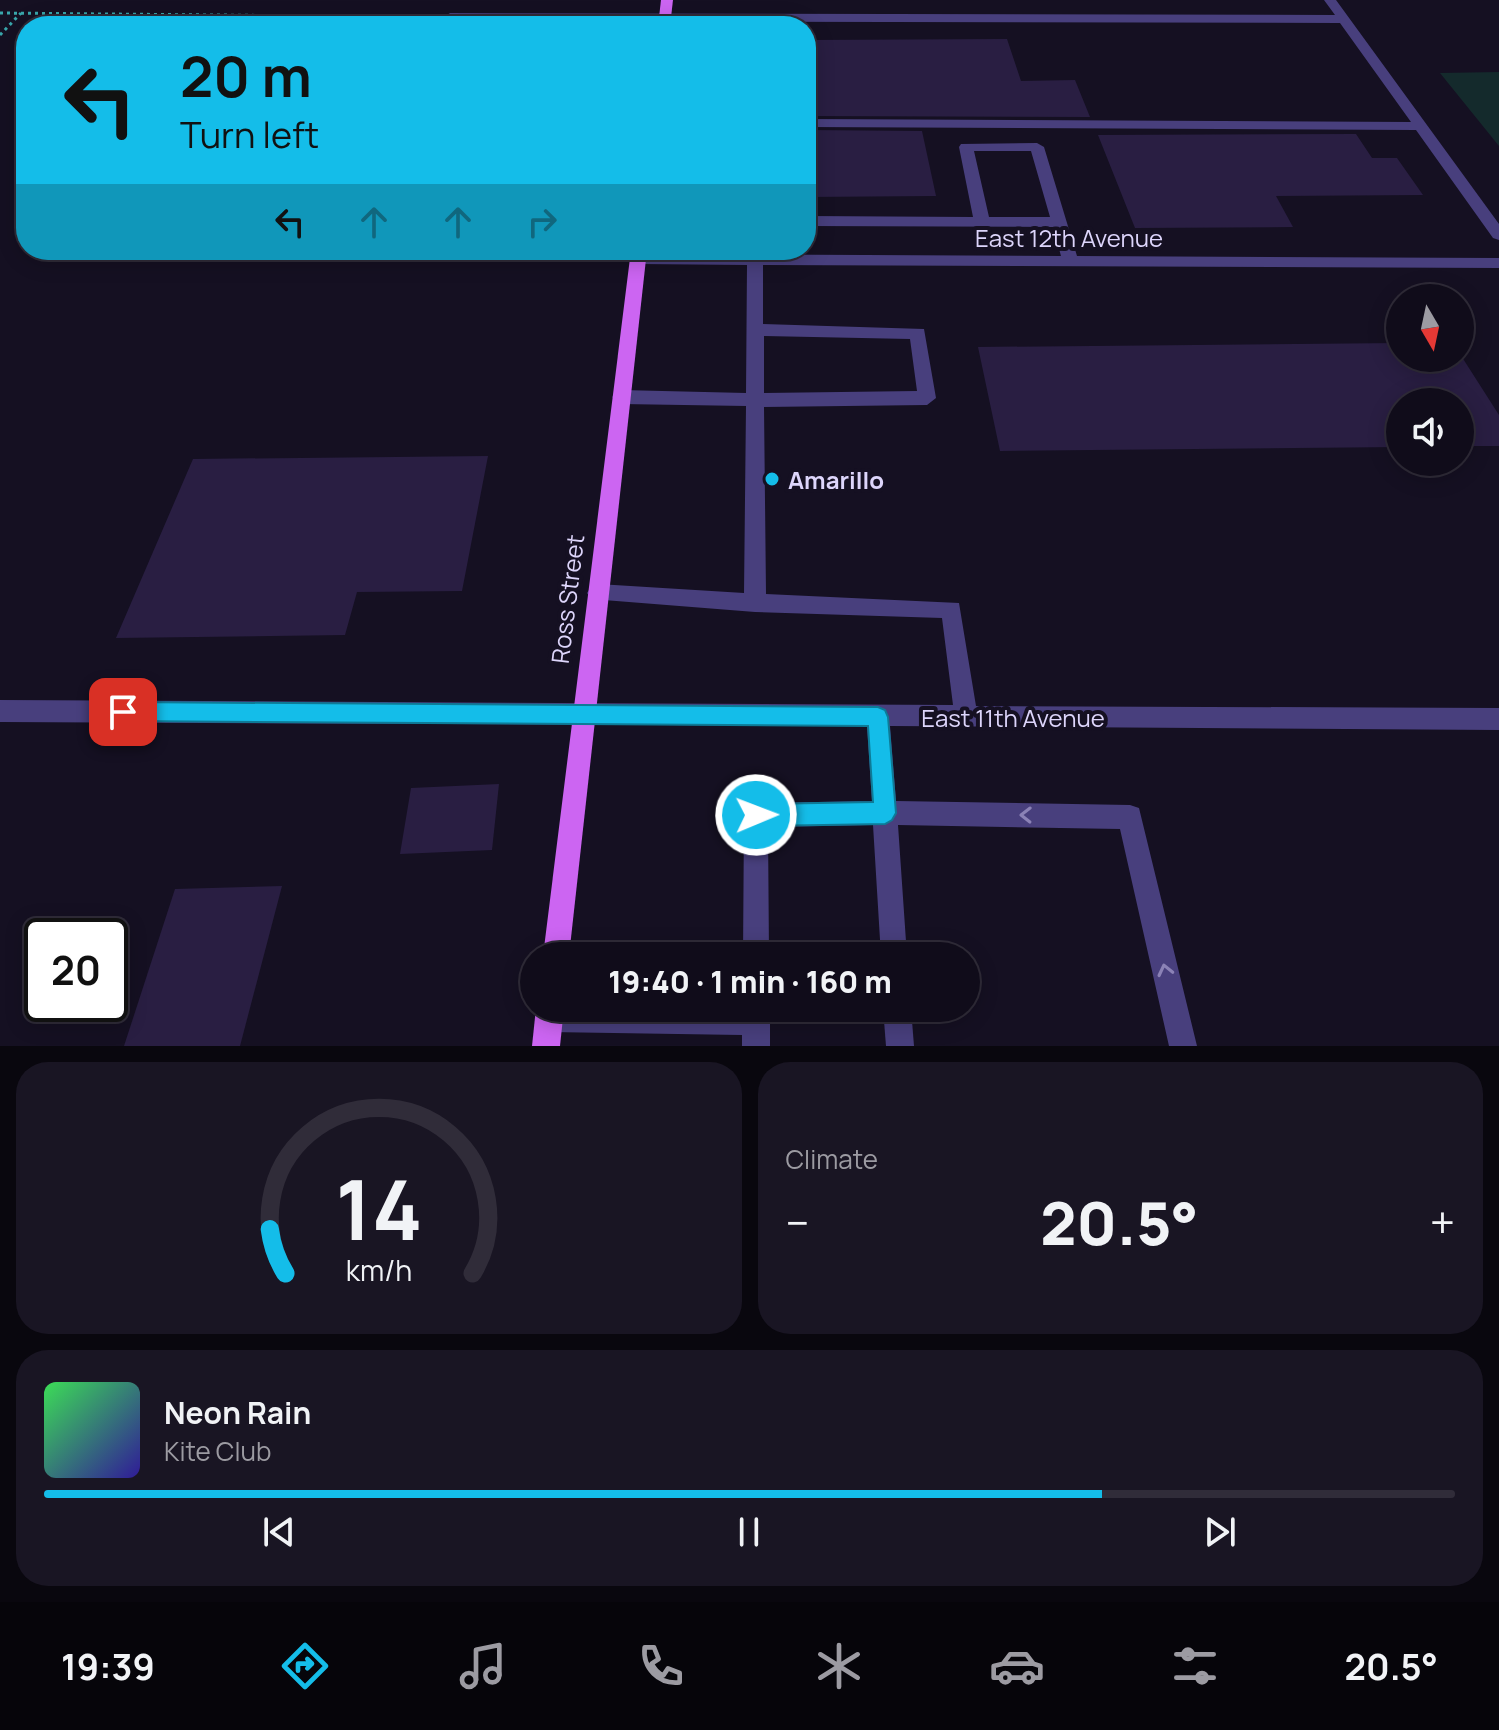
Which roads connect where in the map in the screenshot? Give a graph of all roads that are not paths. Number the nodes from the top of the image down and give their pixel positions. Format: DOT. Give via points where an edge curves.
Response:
graph roads {
  1 [pos="1330,0"];
  2 [pos="1343,19"];
  3 [pos="816,21"];
  4 [pos="816,123"];
  5 [pos="1420,126"];
  6 [pos="816,221"];
  7 [pos="982,222"];
  8 [pos="1058,222"];
  9 [pos="1499,235"];
  10 [pos="637,260"];
  11 [pos="755,260"];
  12 [pos="1071,261"];
  13 [pos="1499,263"];
  14 [pos="755,330"];
  15 [pos="621,397"];
  16 [pos="754,400"];
  17 [pos="598,593"];
  18 [pos="755,603"];
  19 [pos="0,711"];
  20 [pos="584,715"];
  21 [pos="878,717"];
  22 [pos="966,717"];
  23 [pos="1499,719"];
  24 [pos="885,813"];
  25 [pos="558,942"];
  26 [pos="756,942"];
  27 [pos="893,942"];
  28 [pos="549,1022"];
  29 [pos="704,1022"];
  30 [pos="898,1022"];
  31 [pos="756,1025"];
  32 [pos="546,1046"];
  33 [pos="900,1046"];
  34 [pos="1183,1046"];
  1 -- 2 [label="street"];
  2 -- 3 [label="street"];
  2 -- 5 [label="street"];
  4 -- 5 [label="street"];
  5 -- 9 [label="street"];
  6 -- 7 [label="street"];
  7 -- 8 [label="street"];
  7 -- 8 [label="street" via="966,147 1037,147"];
  8 -- 12 [label="street"];
  10 -- 15 [label="main road, Ross Street"];
  11 -- 12 [label="street, East 12th Avenue"];
  11 -- 14 [label="street"];
  12 -- 13 [label="street, East 12th Avenue"];
  14 -- 16 [label="street"];
  14 -- 16 [label="street" via="918,333 927,398"];
  15 -- 16 [label="street"];
  15 -- 17 [label="main road, Ross Street"];
  16 -- 18 [label="street"];
  17 -- 18 [label="street"];
  17 -- 20 [label="main road, Ross Street"];
  18 -- 22 [label="street" via="951,609"];
  19 -- 20 [label="street, East 11th Avenue"];
  20 -- 21 [label="street, East 11th Avenue"];
  20 -- 25 [label="main road, Ross Street"];
  21 -- 22 [label="street, East 11th Avenue"];
  21 -- 24 [label="street"];
  22 -- 23 [label="street, East 11th Avenue"];
  24 -- 26 [label="street" via="756,815"];
  24 -- 27 [label="street"];
  34 -- 24 [label="street, one-way" via="1130,817"];
  28 -- 32 [label="main road"];
  29 -- 31 [label="street"];
  30 -- 33 [label="street"];
}
